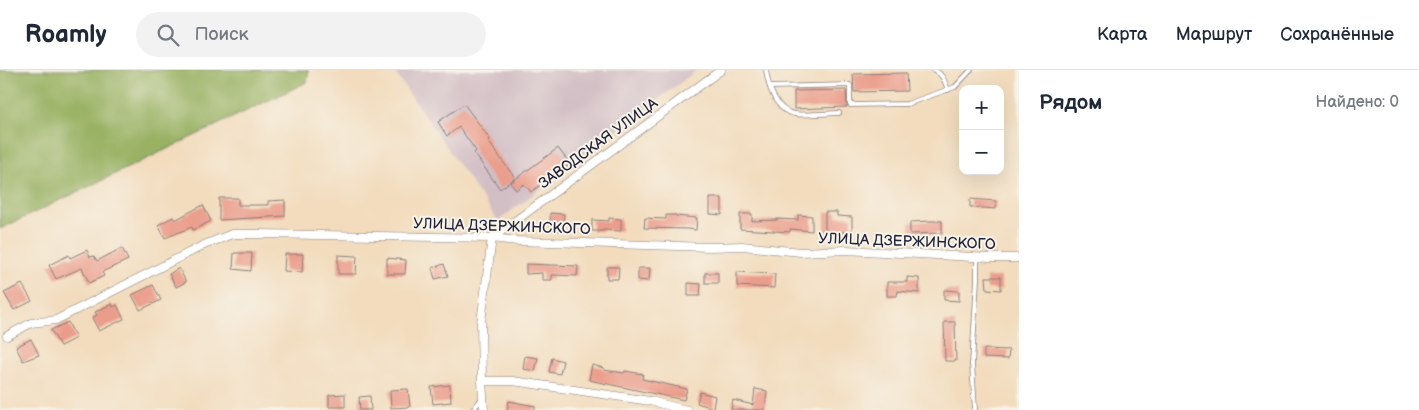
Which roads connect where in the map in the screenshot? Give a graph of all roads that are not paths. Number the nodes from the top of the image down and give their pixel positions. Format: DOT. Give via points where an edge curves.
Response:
graph roads {
  1 [pos="721,70"];
  2 [pos="766,70"];
  3 [pos="934,70"];
  4 [pos="971,70"];
  5 [pos="770,87"];
  6 [pos="948,90"];
  7 [pos="839,112"];
  8 [pos="492,238"];
  9 [pos="977,257"];
  10 [pos="1019,258"];
  11 [pos="7,336"];
  12 [pos="482,381"];
  13 [pos="483,397"];
  14 [pos="473,410"];
  15 [pos="484,410"];
  16 [pos="687,410"];
  17 [pos="975,410"];
  1 -- 8 [label="street, ЗАВОДСКАЯ УЛИЦА"];
  2 -- 5 [label="lane"];
  3 -- 6 [label="lane" via="939,72"];
  4 -- 6 [label="lane" via="955,88"];
  5 -- 6 [label="lane" via="850,85 850,105 907,104"];
  5 -- 7 [label="lane" via="777,102 794,114"];
  8 -- 9 [label="street, УЛИЦА ДЗЕРЖИНСКОГО"];
  8 -- 11 [label="street, УЛИЦА ДЗЕРЖИНСКОГО" via="232,234 56,320 31,323"];
  8 -- 12 [label="street" via="481,322"];
  9 -- 10 [label="street, УЛИЦА ДЗЕРЖИНСКОГО"];
  9 -- 17 [label="lane" via="972,364"];
  12 -- 13 [label="street"];
  12 -- 16 [label="street" via="522,382 650,401"];
  13 -- 14 [label="lane"];
  13 -- 15 [label="street"];
}
